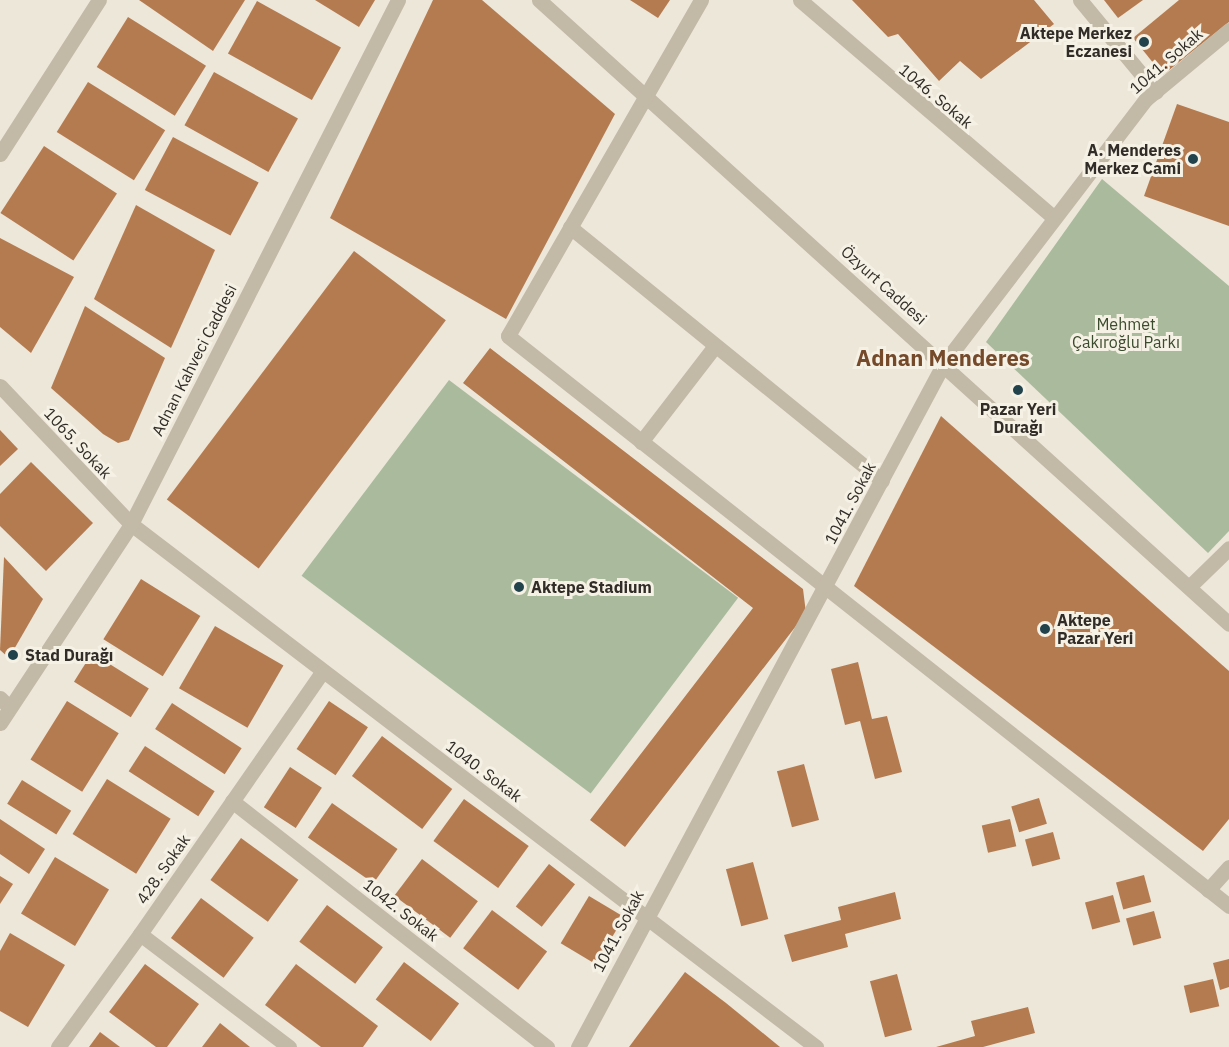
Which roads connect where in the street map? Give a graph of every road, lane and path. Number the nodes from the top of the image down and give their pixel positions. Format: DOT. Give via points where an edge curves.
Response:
graph roads {
  1 [pos="99,0"];
  2 [pos="398,0"];
  3 [pos="539,0"];
  4 [pos="700,0"];
  5 [pos="800,0"];
  6 [pos="1080,0"];
  7 [pos="1227,37"];
  8 [pos="1156,92"];
  9 [pos="646,93"];
  10 [pos="0,154"];
  11 [pos="1053,217"];
  12 [pos="570,227"];
  13 [pos="715,346"];
  14 [pos="944,363"];
  15 [pos="0,386"];
  16 [pos="641,442"];
  17 [pos="882,481"];
  18 [pos="130,524"];
  19 [pos="1229,548"];
  20 [pos="1190,586"];
  21 [pos="824,590"];
  22 [pos="1229,624"];
  23 [pos="323,671"];
  24 [pos="4,702"];
  25 [pos="0,723"];
  26 [pos="232,801"];
  27 [pos="1229,867"];
  28 [pos="1208,890"];
  29 [pos="1229,906"];
  30 [pos="646,917"];
  31 [pos="140,934"];
  32 [pos="58,1047"];
  33 [pos="289,1047"];
  34 [pos="547,1047"];
  35 [pos="578,1047"];
  36 [pos="816,1047"];
  1 -- 10 [label="street"];
  2 -- 18 [label="street, Adnan Kahveci Caddesi"];
  3 -- 9 [label="street, Özyurt Caddesi"];
  4 -- 9 [label="street"];
  5 -- 11 [label="street, 1046. Sokak"];
  6 -- 8 [label="street"];
  7 -- 8 [label="street, 1041. Sokak"];
  8 -- 11 [label="street, 1041. Sokak"];
  9 -- 12 [label="street"];
  9 -- 14 [label="street, Özyurt Caddesi"];
  11 -- 14 [label="street, 1041. Sokak"];
  12 -- 13 [label="street"];
  12 -- 16 [label="street" via="508,336"];
  13 -- 16 [label="street"];
  13 -- 17 [label="street"];
  14 -- 17 [label="street, 1041. Sokak"];
  14 -- 20 [label="street, Özyurt Caddesi"];
  15 -- 18 [label="street, 1065. Sokak"];
  16 -- 21 [label="street"];
  17 -- 21 [label="street, 1041. Sokak"];
  18 -- 23 [label="street, 1040. Sokak"];
  18 -- 24 [label="street, Adnan Kahveci Caddesi"];
  19 -- 20 [label="street"];
  20 -- 22 [label="street, Özyurt Caddesi"];
  21 -- 28 [label="street"];
  21 -- 30 [label="street, 1041. Sokak"];
  23 -- 26 [label="street, 428. Sokak"];
  23 -- 30 [label="street, 1040. Sokak"];
  24 -- 25 [label="street, Adnan Kahveci Caddesi"];
  26 -- 31 [label="street, 428. Sokak"];
  26 -- 34 [label="street, 1042. Sokak"];
  27 -- 28 [label="street"];
  28 -- 29 [label="street"];
  30 -- 35 [label="street, 1041. Sokak"];
  30 -- 36 [label="street, 1040. Sokak"];
  31 -- 32 [label="street, 428. Sokak"];
  31 -- 33 [label="street"];
}
